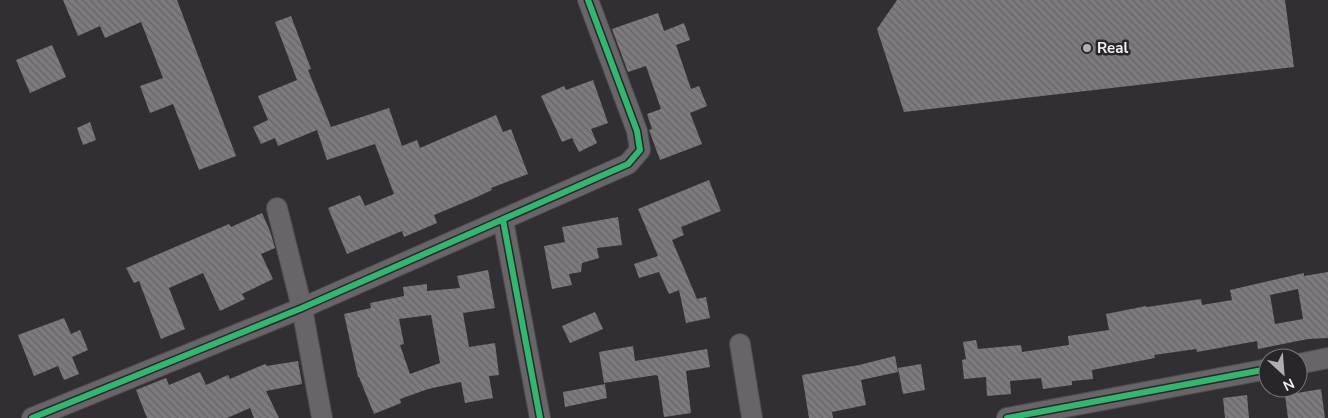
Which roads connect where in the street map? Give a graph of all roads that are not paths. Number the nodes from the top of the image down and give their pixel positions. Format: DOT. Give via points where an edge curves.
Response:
graph roads {
  1 [pos="588,0"];
  2 [pos="277,208"];
  3 [pos="503,220"];
  4 [pos="302,308"];
  5 [pos="740,344"];
  6 [pos="1328,358"];
  7 [pos="1308,362"];
  8 [pos="1258,371"];
  9 [pos="32,418"];
  10 [pos="322,418"];
  11 [pos="540,418"];
  12 [pos="752,418"];
  13 [pos="1007,418"];
  1 -- 3 [label="street" via="637,131 640,150 628,164"];
  2 -- 4 [label="street"];
  3 -- 4 [label="street"];
  3 -- 11 [label="street"];
  4 -- 9 [label="street"];
  4 -- 10 [label="street"];
  5 -- 12 [label="street"];
  6 -- 7 [label="street"];
  8 -- 13 [label="street"];
}
